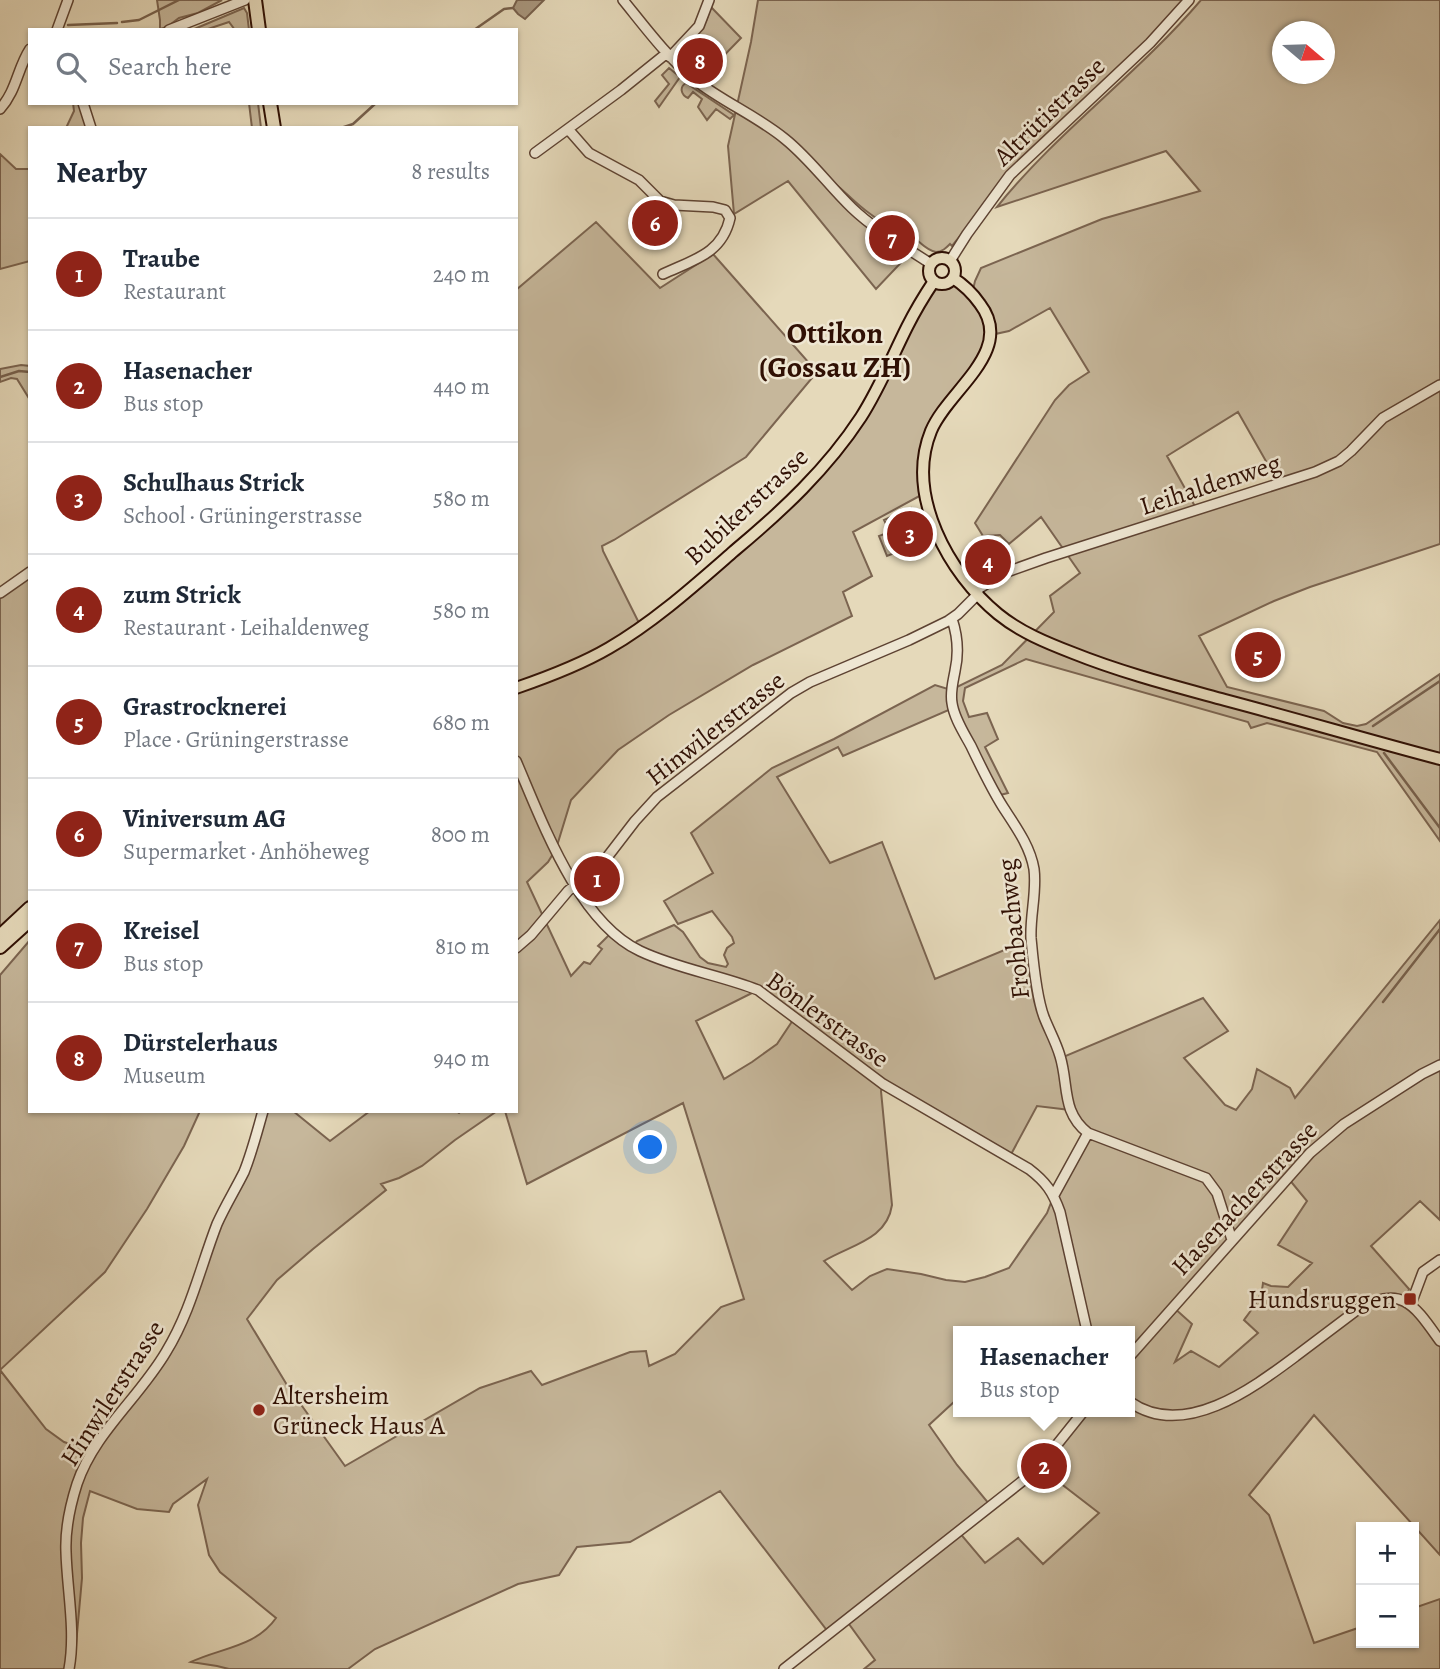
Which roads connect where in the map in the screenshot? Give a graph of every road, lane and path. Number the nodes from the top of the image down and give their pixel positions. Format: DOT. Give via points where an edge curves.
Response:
graph roads {
  1 [pos="68,0"];
  2 [pos="245,0"];
  3 [pos="255,0"];
  4 [pos="263,0"];
  5 [pos="622,0"];
  6 [pos="709,0"];
  7 [pos="1189,0"];
  8 [pos="58,28"];
  9 [pos="174,28"];
  10 [pos="259,28"];
  11 [pos="268,28"];
  12 [pos="28,52"];
  13 [pos="668,55"];
  14 [pos="84,105"];
  15 [pos="270,105"];
  16 [pos="279,105"];
  17 [pos="0,109"];
  18 [pos="89,126"];
  19 [pos="274,126"];
  20 [pos="283,126"];
  21 [pos="568,129"];
  22 [pos="535,153"];
  23 [pos="950,261"];
  24 [pos="931,264"];
  25 [pos="663,274"];
  26 [pos="953,278"];
  27 [pos="934,281"];
  28 [pos="1440,385"];
  29 [pos="28,573"];
  30 [pos="0,593"];
  31 [pos="977,593"];
  32 [pos="952,619"];
  33 [pos="518,687"];
  34 [pos="1440,759"];
  35 [pos="518,766"];
  36 [pos="575,886"];
  37 [pos="28,910"];
  38 [pos="28,922"];
  39 [pos="0,936"];
  40 [pos="518,946"];
  41 [pos="0,947"];
  42 [pos="1440,1065"];
  43 [pos="262,1113"];
  44 [pos="1088,1133"];
  45 [pos="1054,1195"];
  46 [pos="1232,1240"];
  47 [pos="1440,1260"];
  48 [pos="1411,1304"];
  49 [pos="1086,1326"];
  50 [pos="1440,1341"];
  51 [pos="1135,1350"];
  52 [pos="1135,1405"];
  53 [pos="1079,1417"];
  54 [pos="69,1669"];
  55 [pos="784,1669"];
  1 -- 8 [label="street"];
  2 -- 9 [label="street"];
  3 -- 10 [label="highway"];
  4 -- 11 [label="highway"];
  5 -- 13 [label="street"];
  6 -- 13 [label="street" via="699,26"];
  7 -- 23 [label="street, Altrütistrasse" via="1010,176"];
  12 -- 17 [label="street" via="13,92"];
  13 -- 21 [label="street"];
  13 -- 24 [label="street" via="702,85 782,137 864,219"];
  14 -- 18 [label="street"];
  15 -- 19 [label="highway"];
  16 -- 20 [label="highway"];
  21 -- 22 [label="street"];
  21 -- 25 [label="street" via="589,153 639,180 660,201 725,210 730,218 727,232 711,251"];
  23 -- 24 [label="main road" via="940,258"];
  23 -- 26 [label="main road"];
  24 -- 27 [label="main road" via="929,274"];
  26 -- 27 [label="main road" via="941,284"];
  26 -- 31 [label="main road" via="983,308 991,340 984,357 932,429 923,479 940,541"];
  27 -- 33 [label="main road, Bubikerstrasse" via="862,415 818,474 787,505 644,625 582,662"];
  28 -- 31 [label="street, Leihaldenweg" via="1382,418 1339,461 1315,472 1034,562 997,577"];
  29 -- 30 [label="street"];
  31 -- 32 [label="street, Hinwilerstrasse"];
  31 -- 34 [label="main road" via="1024,631 1125,673"];
  32 -- 36 [label="street, Hinwilerstrasse" via="791,693 661,794 605,860"];
  32 -- 44 [label="street, Frohbachweg" via="958,646 952,705 996,796 1030,852 1035,882 1031,939 1038,993 1061,1059 1070,1110"];
  35 -- 36 [label="street, Bönlerstrasse"];
  36 -- 40 [label="street, Hinwilerstrasse"];
  36 -- 45 [label="street, Bönlerstrasse" via="609,928 632,947 758,990 883,1084 1029,1169"];
  37 -- 39 [label="highway"];
  38 -- 41 [label="highway"];
  42 -- 46 [label="street, Hasenacherstrasse" via="1344,1124 1310,1153"];
  43 -- 54 [label="street, Hinwilerstrasse" via="250,1156 222,1212 172,1342 92,1452 78,1483 66,1541"];
  44 -- 45 [label="street"];
  44 -- 46 [label="street" via="1206,1178 1217,1193"];
  45 -- 49 [label="street, Bönlerstrasse"];
  46 -- 51 [label="street, Hasenacherstrasse"];
  47 -- 48 [label="street" via="1423,1272"];
  48 -- 50 [label="street"];
  48 -- 52 [label="street" via="1392,1298 1370,1302 1264,1380 1205,1410 1164,1415"];
  53 -- 55 [label="street" via="1025,1479"];
}
